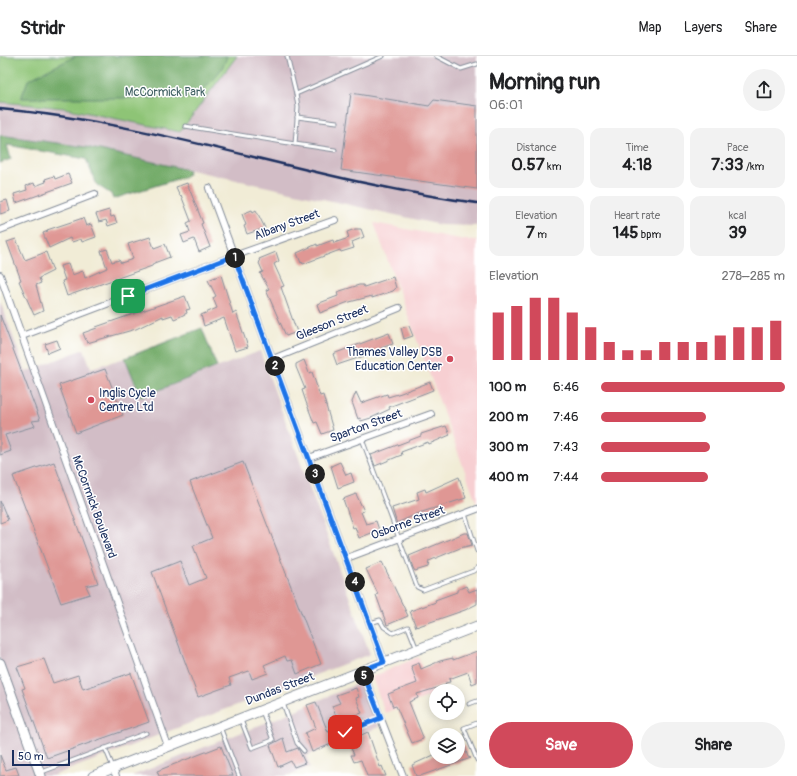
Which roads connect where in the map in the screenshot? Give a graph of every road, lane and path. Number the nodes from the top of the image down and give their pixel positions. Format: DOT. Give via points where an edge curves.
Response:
graph roads {
  1 [pos="287,56"];
  2 [pos="383,56"];
  3 [pos="436,56"];
  4 [pos="477,64"];
  5 [pos="296,94"];
  6 [pos="297,117"];
  7 [pos="337,122"];
  8 [pos="185,126"];
  9 [pos="295,144"];
  10 [pos="335,150"];
  11 [pos="209,188"];
  12 [pos="95,194"];
  13 [pos="335,220"];
  14 [pos="0,230"];
  15 [pos="234,256"];
  16 [pos="0,275"];
  17 [pos="399,308"];
  18 [pos="22,336"];
  19 [pos="273,358"];
  20 [pos="431,414"];
  21 [pos="362,439"];
  22 [pos="309,458"];
  23 [pos="477,510"];
  24 [pos="465,514"];
  25 [pos="398,539"];
  26 [pos="477,551"];
  27 [pos="347,558"];
  28 [pos="477,568"];
  29 [pos="370,623"];
  30 [pos="477,626"];
  31 [pos="417,649"];
  32 [pos="384,662"];
  33 [pos="0,663"];
  34 [pos="362,670"];
  35 [pos="282,701"];
  36 [pos="477,701"];
  37 [pos="469,704"];
  38 [pos="261,710"];
  39 [pos="240,718"];
  40 [pos="381,718"];
  41 [pos="477,723"];
  42 [pos="219,726"];
  43 [pos="345,732"];
  44 [pos="146,733"];
  45 [pos="168,746"];
  46 [pos="105,748"];
  47 [pos="304,751"];
  48 [pos="477,760"];
  49 [pos="115,772"];
  50 [pos="40,774"];
  51 [pos="93,776"];
  52 [pos="239,776"];
  53 [pos="403,776"];
  1 -- 5 [label="lane"];
  2 -- 5 [label="lane"];
  3 -- 4 [label="lane" via="461,70"];
  5 -- 6 [label="lane"];
  6 -- 7 [label="lane"];
  6 -- 9 [label="lane"];
  8 -- 9 [label="lane"];
  9 -- 10 [label="lane"];
  11 -- 15 [label="street"];
  12 -- 14 [label="street"];
  13 -- 15 [label="street, Albany Street"];
  15 -- 18 [label="street, Albany Street"];
  15 -- 19 [label="street"];
  16 -- 18 [label="street, McCormick Boulevard"];
  17 -- 19 [label="street, Gleeson Street"];
  18 -- 45 [label="street, McCormick Boulevard"];
  19 -- 22 [label="street"];
  20 -- 21 [label="street, Sparton Street"];
  21 -- 22 [label="street, Sparton Street"];
  21 -- 25 [label="lane"];
  22 -- 27 [label="street"];
  23 -- 24 [label="street, Osborne Street"];
  24 -- 25 [label="street, Osborne Street"];
  24 -- 26 [label="lane"];
  25 -- 27 [label="street, Osborne Street"];
  25 -- 28 [label="lane" via="417,587 423,590"];
  27 -- 29 [label="street"];
  29 -- 31 [label="lane" via="380,620 384,627 393,633 408,627"];
  29 -- 32 [label="street"];
  30 -- 31 [label="main road, Dundas Street"];
  31 -- 32 [label="main road, Dundas Street"];
  32 -- 34 [label="main road, Dundas Street"];
  33 -- 50 [label="main road"];
  34 -- 35 [label="main road, Dundas Street"];
  34 -- 40 [label="street"];
  35 -- 38 [label="main road, Dundas Street"];
  35 -- 47 [label="lane" via="297,743"];
  36 -- 37 [label="lane"];
  38 -- 39 [label="main road, Dundas Street"];
  38 -- 39 [label="lane" via="273,740 252,748"];
  39 -- 42 [label="main road, Dundas Street"];
  40 -- 43 [label="lane"];
  40 -- 53 [label="street"];
  41 -- 48 [label="lane" via="464,728"];
  42 -- 45 [label="main road, Dundas Street"];
  42 -- 52 [label="lane"];
  44 -- 46 [label="lane"];
  45 -- 49 [label="main road, Dundas Street"];
  46 -- 49 [label="lane"];
  46 -- 50 [label="lane"];
  49 -- 51 [label="main road, Dundas Street"];
}
